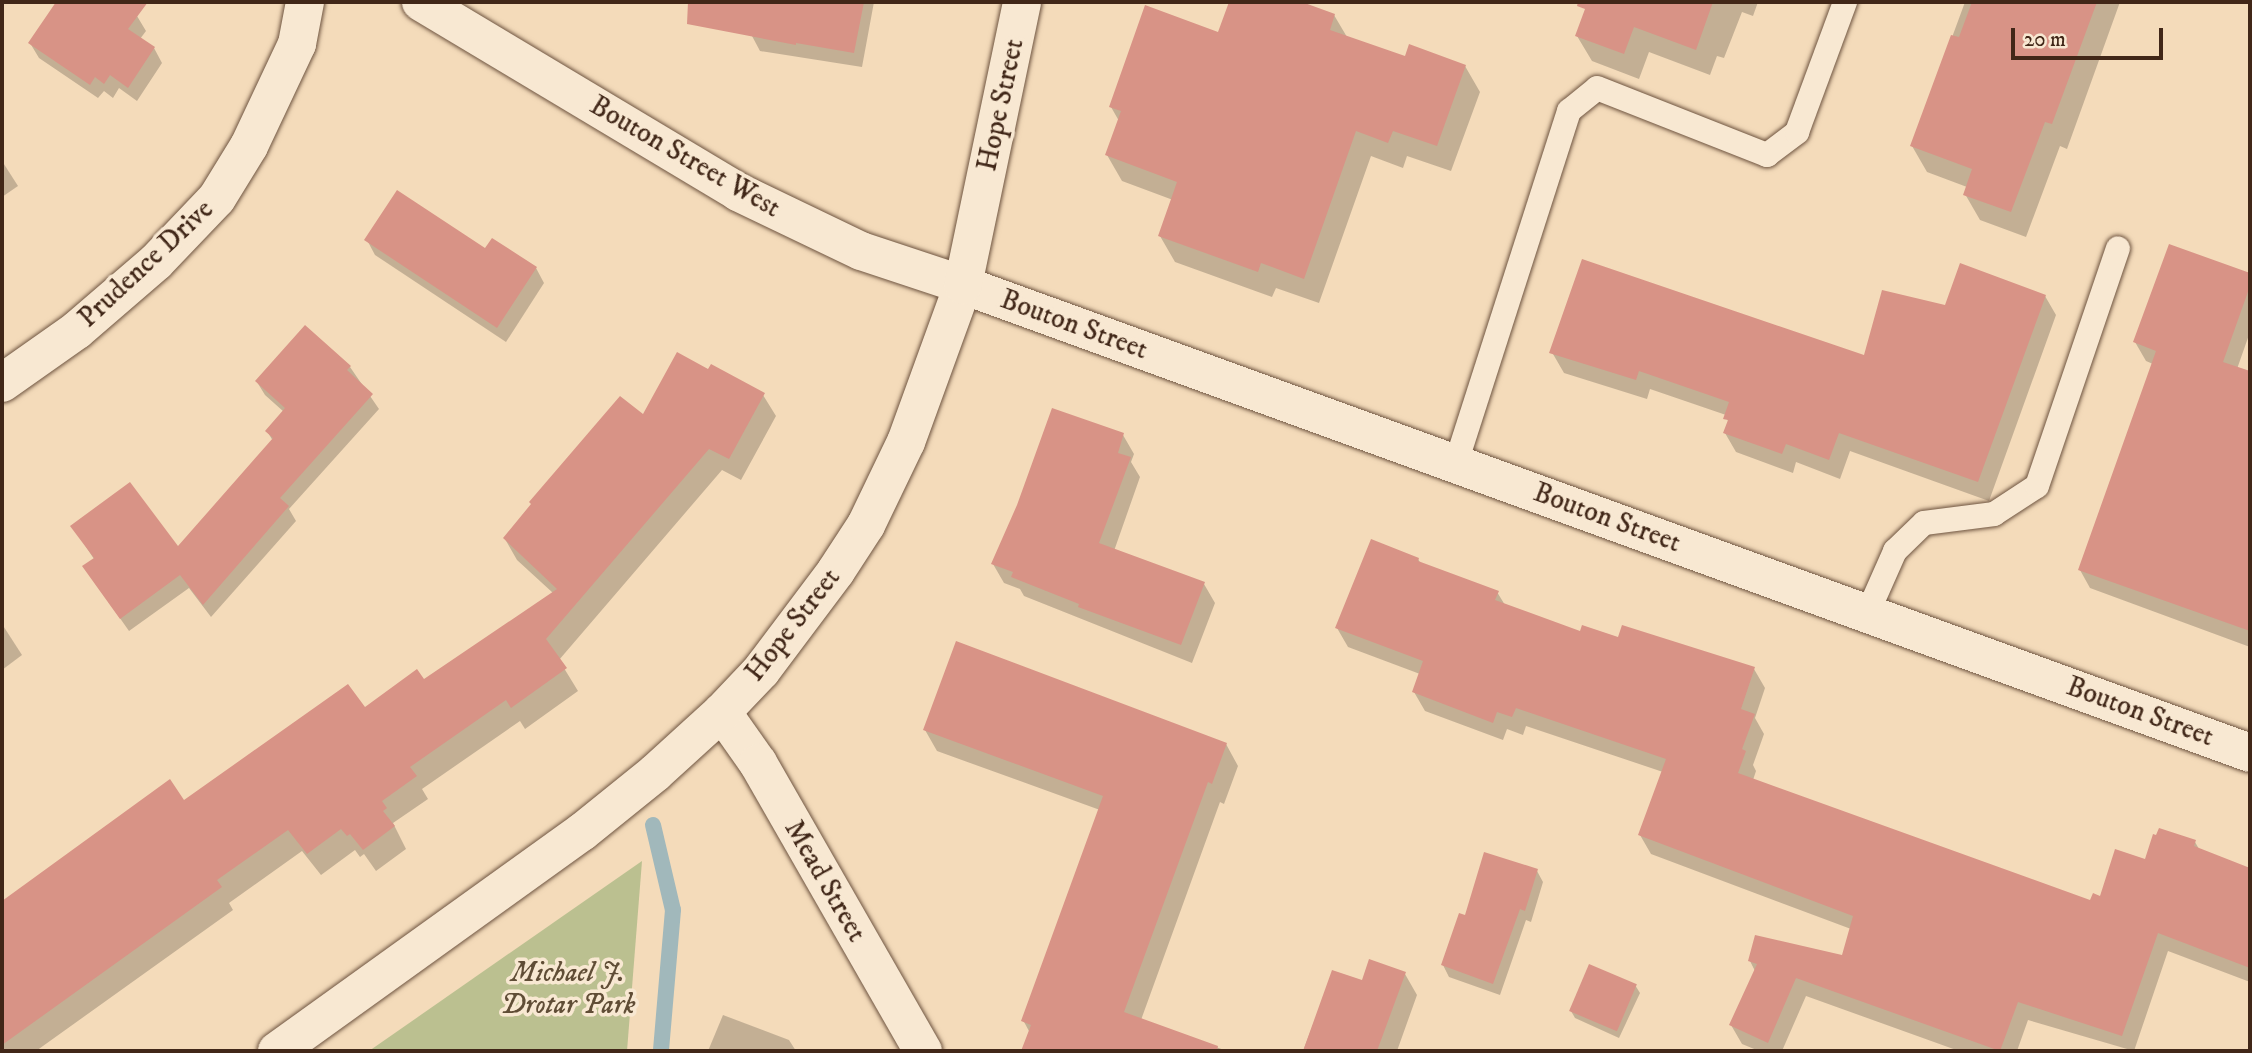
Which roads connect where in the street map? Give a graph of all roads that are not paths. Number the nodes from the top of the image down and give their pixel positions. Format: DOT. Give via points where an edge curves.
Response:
graph roads {
  1 [pos="305,2"];
  2 [pos="421,2"];
  3 [pos="1021,2"];
  4 [pos="1845,2"];
  5 [pos="2118,248"];
  6 [pos="963,285"];
  7 [pos="2,383"];
  8 [pos="1455,463"];
  9 [pos="1868,612"];
  10 [pos="722,712"];
  11 [pos="2250,753"];
  12 [pos="912,1047"];
  13 [pos="278,1051"];
  1 -- 7 [label="street, Prudence Drive" via="297,44 249,146 217,198 156,262 77,330"];
  2 -- 6 [label="street, Bouton Street West" via="738,192 861,251"];
  3 -- 6 [label="street, Hope Street"];
  4 -- 8 [label="lane" via="1797,132 1767,156 1597,88 1569,111"];
  5 -- 9 [label="lane" via="2037,486 1994,514 1924,523 1895,551"];
  6 -- 8 [label="street, Bouton Street"];
  6 -- 10 [label="street, Hope Street" via="925,397 866,525 792,632"];
  8 -- 9 [label="street, Bouton Street"];
  9 -- 11 [label="street, Bouton Street"];
  10 -- 12 [label="street, Mead Street" via="758,763"];
  10 -- 13 [label="street, Hope Street" via="582,832"];
}
